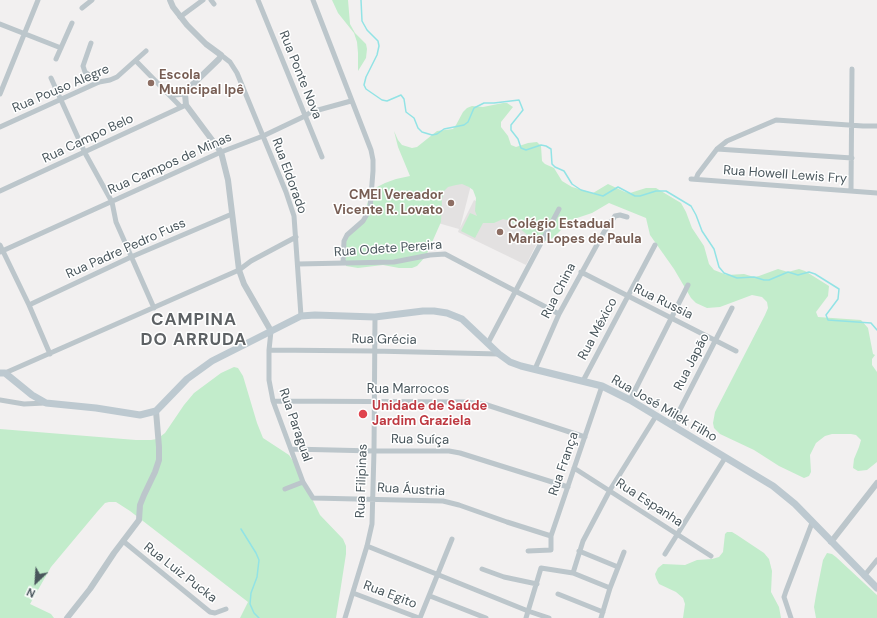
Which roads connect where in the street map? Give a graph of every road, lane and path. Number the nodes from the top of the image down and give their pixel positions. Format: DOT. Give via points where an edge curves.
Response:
graph roads {
  1 [pos="38,0"];
  2 [pos="92,0"];
  3 [pos="203,0"];
  4 [pos="258,0"];
  5 [pos="313,0"];
  6 [pos="171,1"];
  7 [pos="82,8"];
  8 [pos="180,17"];
  9 [pos="72,23"];
  10 [pos="0,24"];
  11 [pos="24,34"];
  12 [pos="91,43"];
  13 [pos="61,48"];
  14 [pos="146,52"];
  15 [pos="221,55"];
  16 [pos="56,60"];
  17 [pos="136,61"];
  18 [pos="852,69"];
  19 [pos="51,78"];
  20 [pos="100,82"];
  21 [pos="168,92"];
  22 [pos="0,94"];
  23 [pos="185,94"];
  24 [pos="61,99"];
  25 [pos="351,101"];
  26 [pos="184,106"];
  27 [pos="304,116"];
  28 [pos="852,126"];
  29 [pos="877,126"];
  30 [pos="0,127"];
  31 [pos="262,136"];
  32 [pos="718,149"];
  33 [pos="221,152"];
  34 [pos="85,153"];
  35 [pos="322,157"];
  36 [pos="852,158"];
  37 [pos="0,191"];
  38 [pos="851,191"];
  39 [pos="877,192"];
  40 [pos="112,202"];
  41 [pos="559,209"];
  42 [pos="232,214"];
  43 [pos="627,217"];
  44 [pos="296,238"];
  45 [pos="0,245"];
  46 [pos="655,245"];
  47 [pos="1,252"];
  48 [pos="131,257"];
  49 [pos="343,263"];
  50 [pos="298,264"];
  51 [pos="239,270"];
  52 [pos="581,272"];
  53 [pos="688,285"];
  54 [pos="516,291"];
  55 [pos="627,296"];
  56 [pos="29,305"];
  57 [pos="154,308"];
  58 [pos="732,308"];
  59 [pos="559,314"];
  60 [pos="301,316"];
  61 [pos="375,318"];
  62 [pos="672,318"];
  63 [pos="271,331"];
  64 [pos="716,340"];
  65 [pos="488,343"];
  66 [pos="269,350"];
  67 [pos="374,351"];
  68 [pos="736,351"];
  69 [pos="50,354"];
  70 [pos="499,354"];
  71 [pos="535,369"];
  72 [pos="2,373"];
  73 [pos="583,381"];
  74 [pos="602,386"];
  75 [pos="0,400"];
  76 [pos="630,400"];
  77 [pos="273,401"];
  78 [pos="374,401"];
  79 [pos="46,403"];
  80 [pos="156,411"];
  81 [pos="656,416"];
  82 [pos="672,425"];
  83 [pos="585,437"];
  84 [pos="291,449"];
  85 [pos="374,451"];
  86 [pos="725,458"];
  87 [pos="574,468"];
  88 [pos="303,482"];
  89 [pos="877,483"];
  90 [pos="568,487"];
  91 [pos="285,489"];
  92 [pos="610,490"];
  93 [pos="313,498"];
  94 [pos="373,499"];
  95 [pos="812,523"];
  96 [pos="677,534"];
  97 [pos="551,536"];
  98 [pos="452,539"];
  99 [pos="123,541"];
  100 [pos="831,542"];
  101 [pos="367,546"];
  102 [pos="528,551"];
  103 [pos="579,551"];
  104 [pos="624,552"];
  105 [pos="665,554"];
  106 [pos="711,556"];
  107 [pos="877,560"];
  108 [pos="618,567"];
  109 [pos="482,569"];
  110 [pos="573,573"];
  111 [pos="438,575"];
  112 [pos="864,576"];
  113 [pos="537,584"];
  114 [pos="610,588"];
  115 [pos="877,588"];
  116 [pos="353,593"];
  117 [pos="558,594"];
  118 [pos="430,596"];
  119 [pos="226,610"];
  120 [pos="528,611"];
  121 [pos="602,615"];
  122 [pos="67,618"];
  123 [pos="345,618"];
  124 [pos="420,618"];
  125 [pos="486,618"];
  126 [pos="526,618"];
  127 [pos="549,618"];
  128 [pos="791,618"];
  1 -- 11 [label="street"];
  2 -- 7 [label="street"];
  3 -- 8 [label="street"];
  4 -- 27 [label="street, Rua Ponte Nova"];
  5 -- 25 [label="street"];
  6 -- 8 [label="street"];
  8 -- 15 [label="street" via="196,35"];
  9 -- 13 [label="street"];
  10 -- 11 [label="street"];
  11 -- 13 [label="street"];
  11 -- 22 [label="street"];
  12 -- 20 [label="street" via="83,66 84,72"];
  13 -- 16 [label="street"];
  14 -- 17 [label="street, Rua Pouso Alegre"];
  15 -- 23 [label="street" via="220,60 186,90"];
  15 -- 31 [label="street, Rua Eldorado" via="237,72"];
  17 -- 20 [label="street, Rua Pouso Alegre" via="118,77"];
  17 -- 21 [label="street"];
  18 -- 28 [label="street"];
  19 -- 24 [label="street"];
  20 -- 24 [label="street, Rua Pouso Alegre"];
  21 -- 23 [label="street" via="175,95"];
  21 -- 26 [label="street"];
  23 -- 26 [label="street"];
  24 -- 30 [label="street, Rua Pouso Alegre"];
  24 -- 34 [label="street"];
  25 -- 27 [label="street, Rua Campos de Minas"];
  25 -- 49 [label="street" via="371,150 373,172 370,209 363,222 344,240"];
  26 -- 33 [label="street"];
  26 -- 34 [label="street, Rua Campo Belo"];
  27 -- 31 [label="street, Rua Campos de Minas"];
  27 -- 35 [label="street, Rua Ponte Nova"];
  28 -- 29 [label="street"];
  28 -- 32 [label="street" via="776,120 729,140"];
  28 -- 36 [label="street"];
  31 -- 33 [label="street, Rua Campos de Minas"];
  31 -- 44 [label="street, Rua Eldorado" via="294,216"];
  32 -- 36 [label="street"];
  32 -- 38 [label="street, Rua Howell Lewis Fry" via="694,179"];
  33 -- 40 [label="street, Rua Campos de Minas"];
  33 -- 42 [label="street" via="228,180"];
  34 -- 37 [label="street, Rua Campo Belo"];
  34 -- 40 [label="street"];
  36 -- 38 [label="street"];
  38 -- 39 [label="street, Rua Howell Lewis Fry"];
  40 -- 47 [label="street, Rua Campos de Minas"];
  40 -- 48 [label="street" via="116,222"];
  41 -- 54 [label="street"];
  42 -- 48 [label="street, Rua Padre Pedro Fuss"];
  42 -- 51 [label="street"];
  43 -- 52 [label="street, Rua China" via="615,216"];
  44 -- 50 [label="street, Rua Eldorado"];
  44 -- 51 [label="street"];
  45 -- 47 [label="street"];
  46 -- 55 [label="street, Rua México"];
  47 -- 56 [label="street"];
  48 -- 56 [label="street, Rua Padre Pedro Fuss"];
  48 -- 57 [label="street"];
  49 -- 50 [label="street, Rua Odete Pereira"];
  49 -- 54 [label="street, Rua Odete Pereira" via="394,262 445,254"];
  50 -- 60 [label="street, Rua Eldorado"];
  51 -- 57 [label="street"];
  51 -- 63 [label="street" via="244,284"];
  52 -- 55 [label="street, Rua Russia"];
  52 -- 59 [label="street, Rua China"];
  53 -- 62 [label="street"];
  54 -- 59 [label="street, Rua Odete Pereira"];
  54 -- 65 [label="street"];
  55 -- 62 [label="street, Rua Russia"];
  55 -- 73 [label="street, Rua México"];
  56 -- 69 [label="street"];
  57 -- 69 [label="street"];
  58 -- 64 [label="street, Rua Japão"];
  59 -- 71 [label="street, Rua China"];
  60 -- 61 [label="main road, Rua José Milek Filho"];
  60 -- 63 [label="main road, Rua José Milek Filho"];
  61 -- 65 [label="main road, Rua José Milek Filho" via="423,311 447,313 462,319"];
  61 -- 67 [label="street, Rua Filipinas"];
  62 -- 64 [label="street, Rua Russia"];
  62 -- 76 [label="street"];
  63 -- 66 [label="street, Rua Paragual"];
  63 -- 80 [label="main road, Rua José Milek Filho" via="196,371"];
  64 -- 68 [label="street, Rua Russia"];
  64 -- 82 [label="street, Rua Japão"];
  65 -- 70 [label="main road, Rua José Milek Filho"];
  66 -- 67 [label="street, Rua Grécia"];
  66 -- 77 [label="street, Rua Paragual" via="269,380"];
  67 -- 70 [label="street, Rua Grécia"];
  67 -- 78 [label="street, Rua Filipinas"];
  69 -- 72 [label="street"];
  70 -- 71 [label="main road, Rua José Milek Filho" via="510,362"];
  71 -- 73 [label="main road, Rua José Milek Filho"];
  72 -- 79 [label="main road"];
  73 -- 74 [label="main road, Rua José Milek Filho"];
  74 -- 76 [label="main road, Rua José Milek Filho"];
  74 -- 83 [label="street, Rua França"];
  75 -- 79 [label="street" via="24,404"];
  76 -- 81 [label="main road, Rua José Milek Filho"];
  77 -- 78 [label="street, Rua Marrocos"];
  77 -- 84 [label="street, Rua Paragual"];
  78 -- 83 [label="street, Rua Marrocos" via="484,404"];
  78 -- 85 [label="street, Rua Filipinas"];
  79 -- 80 [label="main road" via="126,414 140,415"];
  80 -- 99 [label="street" via="159,460 140,505 139,520"];
  81 -- 82 [label="main road, Rua José Milek Filho"];
  81 -- 92 [label="street"];
  82 -- 86 [label="main road, Rua José Milek Filho"];
  83 -- 87 [label="street, Rua França"];
  84 -- 85 [label="street, Rua Suíça"];
  84 -- 88 [label="street, Rua Paragual"];
  85 -- 90 [label="street, Rua Suíça" via="460,453"];
  85 -- 94 [label="street, Rua Filipinas"];
  86 -- 95 [label="main road, Rua José Milek Filho" via="773,486 795,504"];
  86 -- 96 [label="street"];
  87 -- 90 [label="street, Rua França"];
  87 -- 92 [label="street, Rua Espanha"];
  88 -- 91 [label="street"];
  88 -- 93 [label="street, Rua Paragual"];
  89 -- 100 [label="street"];
  90 -- 97 [label="street, Rua França"];
  92 -- 96 [label="street, Rua Espanha"];
  92 -- 103 [label="street"];
  93 -- 94 [label="street, Rua Áustria"];
  94 -- 97 [label="street, Rua Áustria" via="448,502"];
  94 -- 101 [label="street, Rua Filipinas" via="372,524"];
  95 -- 100 [label="main road, Rua José Milek Filho"];
  95 -- 128 [label="street" via="784,597"];
  96 -- 105 [label="street"];
  96 -- 106 [label="street, Rua Espanha"];
  97 -- 102 [label="street, Rua França" via="551,550"];
  98 -- 111 [label="street"];
  99 -- 119 [label="street, Rua Luiz Pucka" via="210,612"];
  99 -- 122 [label="street"];
  100 -- 112 [label="main road, Rua José Milek Filho"];
  101 -- 111 [label="street"];
  101 -- 116 [label="street, Rua Filipinas"];
  103 -- 108 [label="street"];
  103 -- 110 [label="street"];
  104 -- 108 [label="street"];
  107 -- 112 [label="street"];
  108 -- 114 [label="street"];
  109 -- 113 [label="street"];
  110 -- 113 [label="street" via="541,568"];
  110 -- 114 [label="street"];
  111 -- 118 [label="street"];
  111 -- 120 [label="street"];
  112 -- 115 [label="main road, Rua José Milek Filho"];
  113 -- 120 [label="street"];
  114 -- 121 [label="street"];
  116 -- 123 [label="street, Rua Filipinas"];
  116 -- 124 [label="street, Rua Egito"];
  117 -- 121 [label="street"];
  118 -- 124 [label="street"];
  118 -- 125 [label="street"];
  120 -- 126 [label="street"];
  120 -- 127 [label="street"];
}
